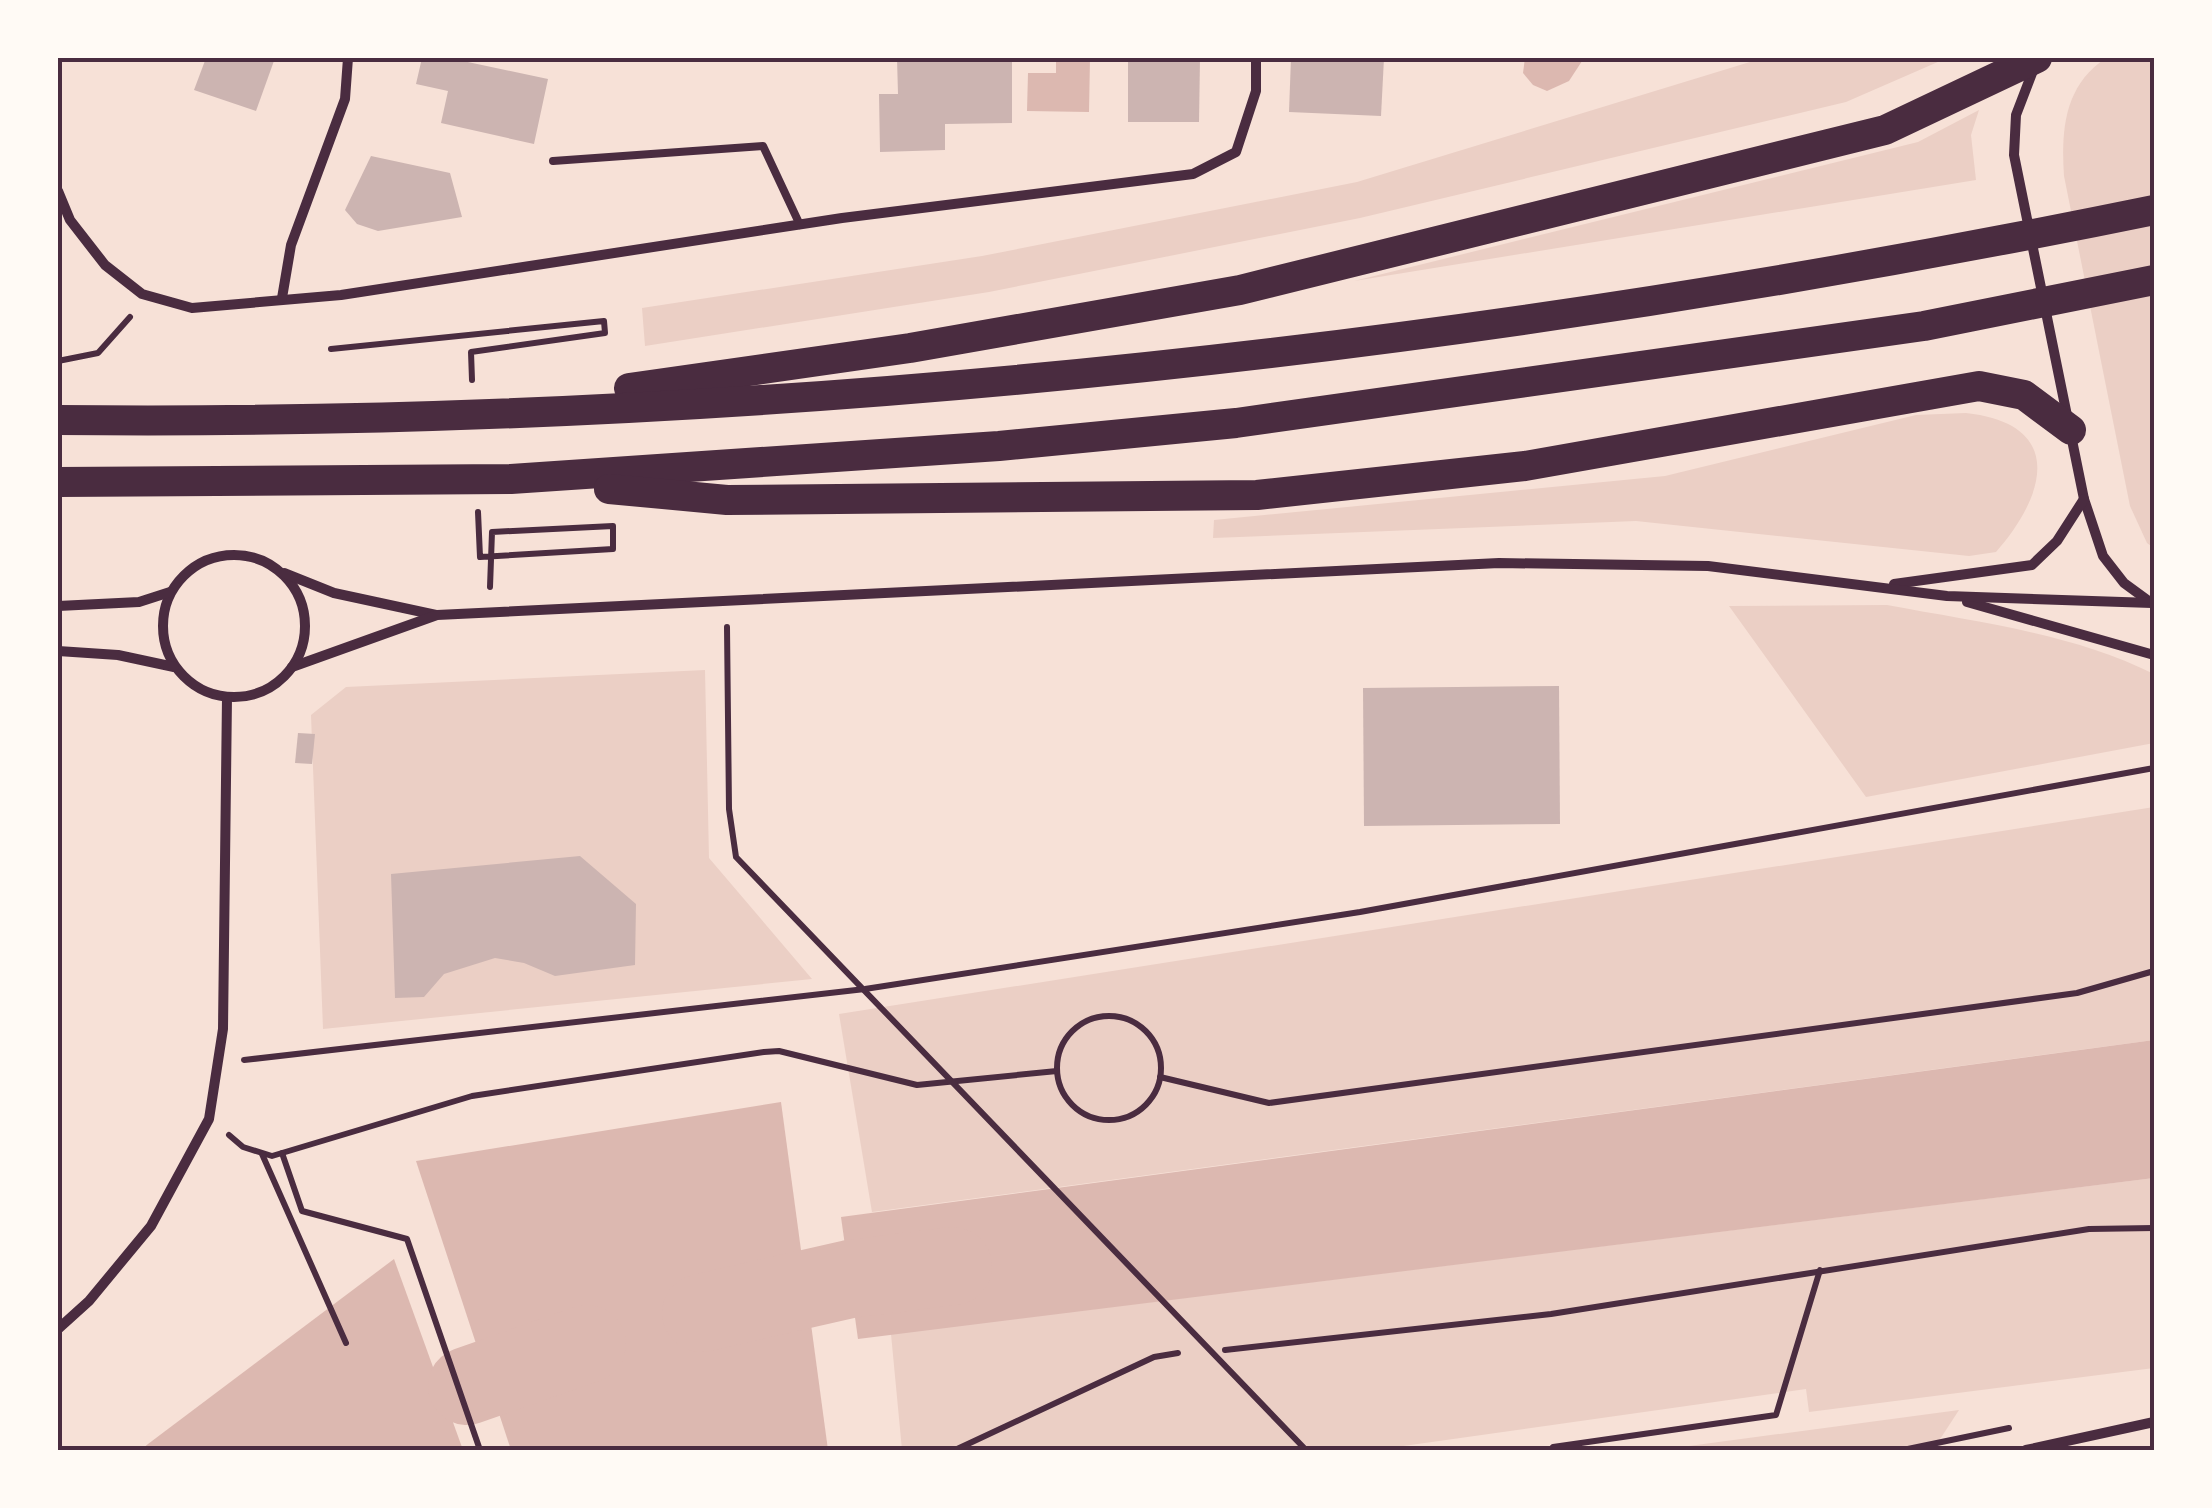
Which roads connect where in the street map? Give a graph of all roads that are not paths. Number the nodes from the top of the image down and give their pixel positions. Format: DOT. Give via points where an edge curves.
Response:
graph roads {
  1 [pos="348,58"];
  2 [pos="1256,58"];
  3 [pos="2038,58"];
  4 [pos="553,161"];
  5 [pos="58,192"];
  6 [pos="2154,210"];
  7 [pos="800,225"];
  8 [pos="2154,280"];
  9 [pos="282,298"];
  10 [pos="429,416"];
  11 [pos="58,420"];
  12 [pos="2071,430"];
  13 [pos="511,479"];
  14 [pos="58,482"];
  15 [pos="2084,499"];
  16 [pos="282,573"];
  17 [pos="1880,586"];
  18 [pos="170,592"];
  19 [pos="1947,596"];
  20 [pos="2153,603"];
  21 [pos="58,606"];
  22 [pos="437,615"];
  23 [pos="58,651"];
  24 [pos="2154,655"];
  25 [pos="174,666"];
  26 [pos="292,667"];
  27 [pos="226,697"];
  28 [pos="58,1329"];
  29 [pos="2154,1422"];
  30 [pos="2028,1449"];
  1 -- 9 [label="street" via="345,99 290,246"];
  2 -- 7 [label="street" via="1256,90 1236,152 1193,174"];
  3 -- 10 [label="highway" via="1885,130 1240,290 910,348"];
  3 -- 12 [label="street" via="2016,114 2014,155"];
  4 -- 7 [label="lane" via="762,146"];
  5 -- 9 [label="street" via="104,265 142,294 192,308"];
  6 -- 10 [label="highway" via="1907,260 1256,357 946,389"];
  7 -- 9 [label="street" via="342,295"];
  8 -- 13 [label="highway" via="1924,326 1236,423 780,464"];
  10 -- 11 [label="highway"];
  12 -- 13 [label="highway" via="2024,394 1979,386 1525,466 1257,494 728,500"];
  12 -- 15 [label="street"];
  13 -- 14 [label="highway"];
  15 -- 17 [label="street" via="2058,542 2032,565"];
  15 -- 20 [label="street" via="2103,556 2124,583"];
  16 -- 18 [label="street" via="265,561 224,554 186,572"];
  16 -- 22 [label="street"];
  16 -- 26 [label="street" via="304,608 306,628"];
  17 -- 19 [label="street"];
  17 -- 22 [label="street" via="1708,566 1499,563"];
  18 -- 21 [label="street" via="140,602"];
  18 -- 25 [label="street" via="163,640"];
  19 -- 20 [label="street"];
  19 -- 24 [label="street"];
  22 -- 26 [label="street"];
  23 -- 25 [label="street"];
  25 -- 27 [label="street" via="199,689"];
  26 -- 27 [label="street" via="261,692"];
  27 -- 28 [label="street" via="223,1029 209,1119 151,1226"];
  29 -- 30 [label="street"];
}
